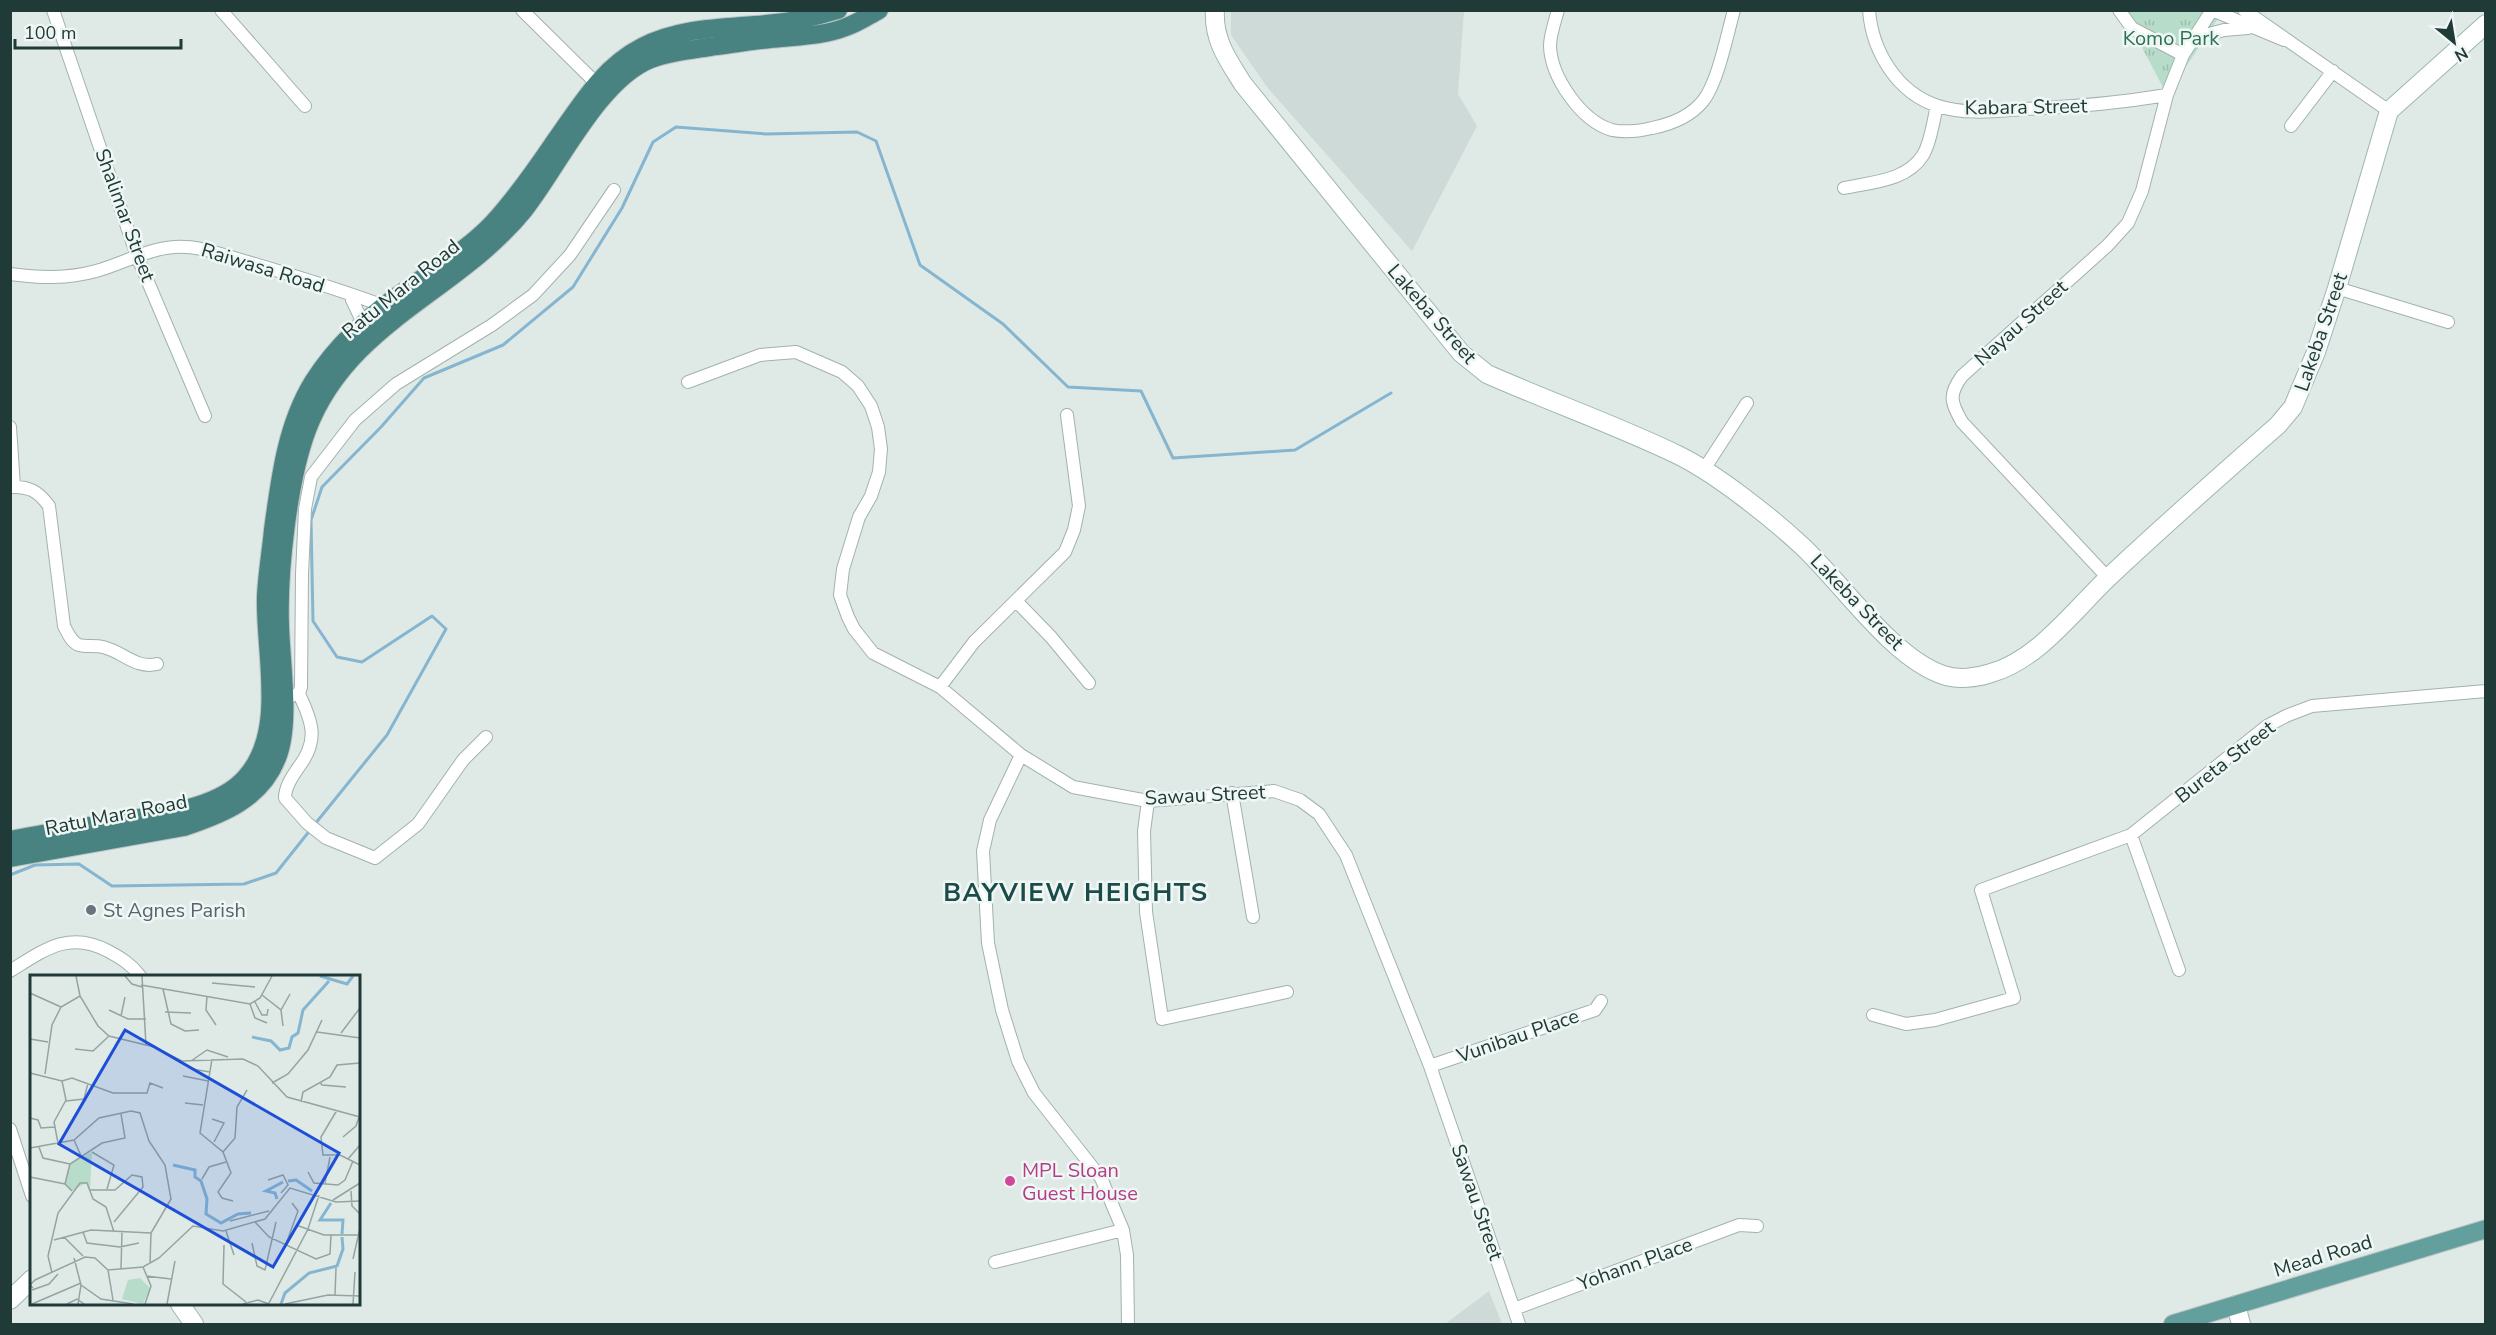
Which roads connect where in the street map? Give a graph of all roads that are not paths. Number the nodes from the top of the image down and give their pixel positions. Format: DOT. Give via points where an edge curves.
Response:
graph roads {
  1 [pos="53,10"];
  2 [pos="221,10"];
  3 [pos="522,10"];
  4 [pos="838,10"];
  5 [pos="879,10"];
  6 [pos="1215,10"];
  7 [pos="1558,10"];
  8 [pos="1734,10"];
  9 [pos="1869,10"];
  10 [pos="2119,10"];
  11 [pos="2212,10"];
  12 [pos="2244,10"];
  13 [pos="2486,24"];
  14 [pos="2249,28"];
  15 [pos="2194,38"];
  16 [pos="2283,40"];
  17 [pos="2183,55"];
  18 [pos="2333,71"];
  19 [pos="597,84"];
  20 [pos="2167,95"];
  21 [pos="305,106"];
  22 [pos="1937,106"];
  23 [pos="2389,111"];
  24 [pos="2291,126"];
  25 [pos="1844,188"];
  26 [pos="614,190"];
  27 [pos="137,256"];
  28 [pos="10,274"];
  29 [pos="2337,288"];
  30 [pos="353,296"];
  31 [pos="384,306"];
  32 [pos="2448,322"];
  33 [pos="363,323"];
  34 [pos="688,382"];
  35 [pos="1747,403"];
  36 [pos="1067,415"];
  37 [pos="205,416"];
  38 [pos="10,427"];
  39 [pos="1703,471"];
  40 [pos="12,487"];
  41 [pos="2108,578"];
  42 [pos="1017,602"];
  43 [pos="157,664"];
  44 [pos="1089,682"];
  45 [pos="940,687"];
  46 [pos="2486,691"];
  47 [pos="291,696"];
  48 [pos="486,737"];
  49 [pos="1021,755"];
  50 [pos="1232,793"];
  51 [pos="1148,801"];
  52 [pos="2131,836"];
  53 [pos="10,840"];
  54 [pos="10,858"];
  55 [pos="1252,917"];
  56 [pos="2180,970"];
  57 [pos="10,971"];
  58 [pos="139,975"];
  59 [pos="1287,992"];
  60 [pos="1601,1001"];
  61 [pos="1873,1015"];
  62 [pos="1430,1066"];
  63 [pos="10,1130"];
  64 [pos="30,1190"];
  65 [pos="1757,1226"];
  66 [pos="2486,1229"];
  67 [pos="1123,1230"];
  68 [pos="994,1262"];
  69 [pos="30,1281"];
  70 [pos="10,1300"];
  71 [pos="181,1305"];
  72 [pos="2236,1305"];
  73 [pos="1514,1309"];
  74 [pos="194,1324"];
  75 [pos="1128,1324"];
  76 [pos="1519,1324"];
  77 [pos="2174,1324"];
  78 [pos="2241,1324"];
  1 -- 27 [label="street, Shalimar Street"];
  2 -- 21 [label="street"];
  3 -- 19 [label="street"];
  4 -- 19 [label="highway, Ratu Mara Road" via="803,19 714,28 666,38 620,61"];
  5 -- 47 [label="highway, Ratu Mara Road" via="846,27 820,34 678,52 634,68 609,90 524,209 500,236 471,263 410,306 341,369 307,430 284,546 280,598"];
  6 -- 39 [label="main road, Lakeba Street" via="1214,26 1222,51 1243,84 1461,353 1487,374 1680,456"];
  7 -- 8 [label="street" via="1550,45 1555,73 1570,98 1590,117 1609,129 1624,132 1687,117 1704,100"];
  9 -- 22 [label="street, Kabara Street" via="1880,57 1914,93"];
  10 -- 17 [label="street" via="2132,28"];
  11 -- 14 [label="street, Nayau Street"];
  11 -- 15 [label="street, Nayau Street"];
  12 -- 16 [label="street, Nayau Street"];
  13 -- 23 [label="main road"];
  14 -- 15 [label="street, Nayau Street"];
  14 -- 16 [label="street, Nayau Street"];
  15 -- 17 [label="street, Nayau Street"];
  16 -- 18 [label="street, Nayau Street"];
  17 -- 20 [label="street, Nayau Street"];
  18 -- 23 [label="street, Nayau Street"];
  18 -- 24 [label="street"];
  19 -- 31 [label="highway, Ratu Mara Road" via="490,226 453,258"];
  20 -- 22 [label="street, Kabara Street" via="2110,104 2006,111 1974,112"];
  20 -- 41 [label="street, Nayau Street" via="2142,191 2128,223 1953,388 1953,406 1962,422"];
  22 -- 25 [label="street" via="1924,154 1910,170"];
  23 -- 29 [label="main road, Lakeba Street"];
  26 -- 47 [label="street" via="570,255 533,295 396,384 355,420 311,477 304,520"];
  27 -- 28 [label="street, Raiwasa Road" via="64,277"];
  27 -- 30 [label="street, Raiwasa Road" via="173,247 197,248"];
  27 -- 37 [label="street, Shalimar Street"];
  29 -- 32 [label="street"];
  29 -- 41 [label="main road, Lakeba Street" via="2293,407 2278,425"];
  30 -- 31 [label="street, Raiwasa Road"];
  30 -- 33 [label="street"];
  31 -- 33 [label="highway, Ratu Mara Road"];
  33 -- 53 [label="highway, Ratu Mara Road" via="312,384 289,439 266,594 268,736 254,767 244,780 196,806"];
  34 -- 45 [label="street, Sawau Street" via="760,355 796,352 842,372 858,386 871,406 881,449 879,472 849,544 840,596 854,629 873,653"];
  35 -- 39 [label="street"];
  36 -- 42 [label="street" via="1078,506 1074,530 1065,552"];
  38 -- 40 [label="street"];
  39 -- 41 [label="main road, Lakeba Street" via="1788,533 1894,644 1918,663 1944,676 1968,678 2013,666"];
  40 -- 43 [label="street" via="31,488 49,506 64,626 71,639 78,645 113,650 137,664"];
  42 -- 44 [label="street"];
  42 -- 45 [label="street" via="974,642"];
  45 -- 49 [label="street, Sawau Street"];
  46 -- 52 [label="street, Bureta Street" via="2312,706 2286,716 2267,726"];
  47 -- 48 [label="street" via="309,713 313,736 285,798 326,838 375,858 418,824 463,760"];
  47 -- 54 [label="highway, Ratu Mara Road" via="277,758 261,785 243,802 184,827"];
  49 -- 51 [label="street, Sawau Street" via="1073,787"];
  49 -- 67 [label="street" via="990,820 983,850 988,943 995,978 1018,1060 1034,1093 1101,1178"];
  50 -- 51 [label="street, Sawau Street"];
  50 -- 55 [label="street"];
  50 -- 62 [label="street, Sawau Street" via="1274,791 1300,800 1319,814 1332,831 1346,855"];
  51 -- 59 [label="street" via="1144,831 1146,912 1162,1019"];
  52 -- 56 [label="street"];
  52 -- 61 [label="street, Bureta Street" via="1981,890 2014,998 1906,1024"];
  57 -- 58 [label="street" via="41,952 67,942 83,941 120,957"];
  60 -- 62 [label="street, Vunibau Place" via="1594,1010"];
  62 -- 73 [label="street, Sawau Street"];
  63 -- 64 [label="street"];
  65 -- 73 [label="street, Yohann Place" via="1739,1224"];
  66 -- 72 [label="main road, Mead Road"];
  67 -- 68 [label="street"];
  67 -- 75 [label="street"];
  69 -- 70 [label="main road"];
  71 -- 74 [label="main road"];
  72 -- 77 [label="main road, Mead Road"];
  72 -- 78 [label="main road"];
  73 -- 76 [label="street, Sawau Street"];
}
